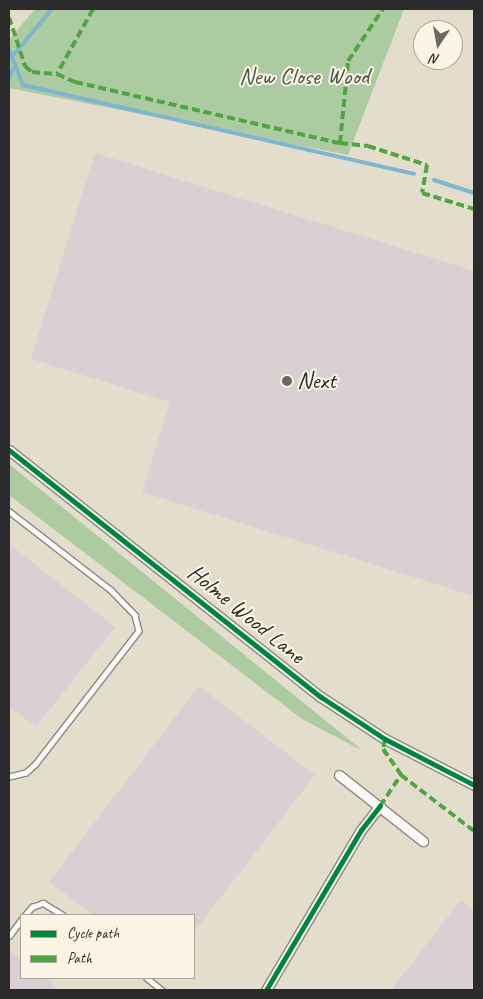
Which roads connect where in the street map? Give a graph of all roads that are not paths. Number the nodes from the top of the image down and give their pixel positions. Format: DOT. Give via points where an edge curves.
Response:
graph roads {
  1 [pos="9,450"];
  2 [pos="9,511"];
  3 [pos="339,775"];
  4 [pos="9,777"];
  5 [pos="474,785"];
  6 [pos="380,806"];
  7 [pos="423,840"];
  8 [pos="26,914"];
  9 [pos="61,914"];
  10 [pos="20,921"];
  11 [pos="9,936"];
  12 [pos="148,979"];
  13 [pos="162,990"];
  14 [pos="266,990"];
  1 -- 5 [label="street, Holme Wood Lane" via="321,697 385,740"];
  2 -- 4 [label="lane" via="111,590 135,615 138,631 36,764 26,773"];
  3 -- 6 [label="street"];
  6 -- 7 [label="street"];
  6 -- 14 [label="street" via="361,830"];
  8 -- 9 [label="lane" via="32,907 43,903"];
  10 -- 11 [label="lane"];
  12 -- 13 [label="lane"];
}
